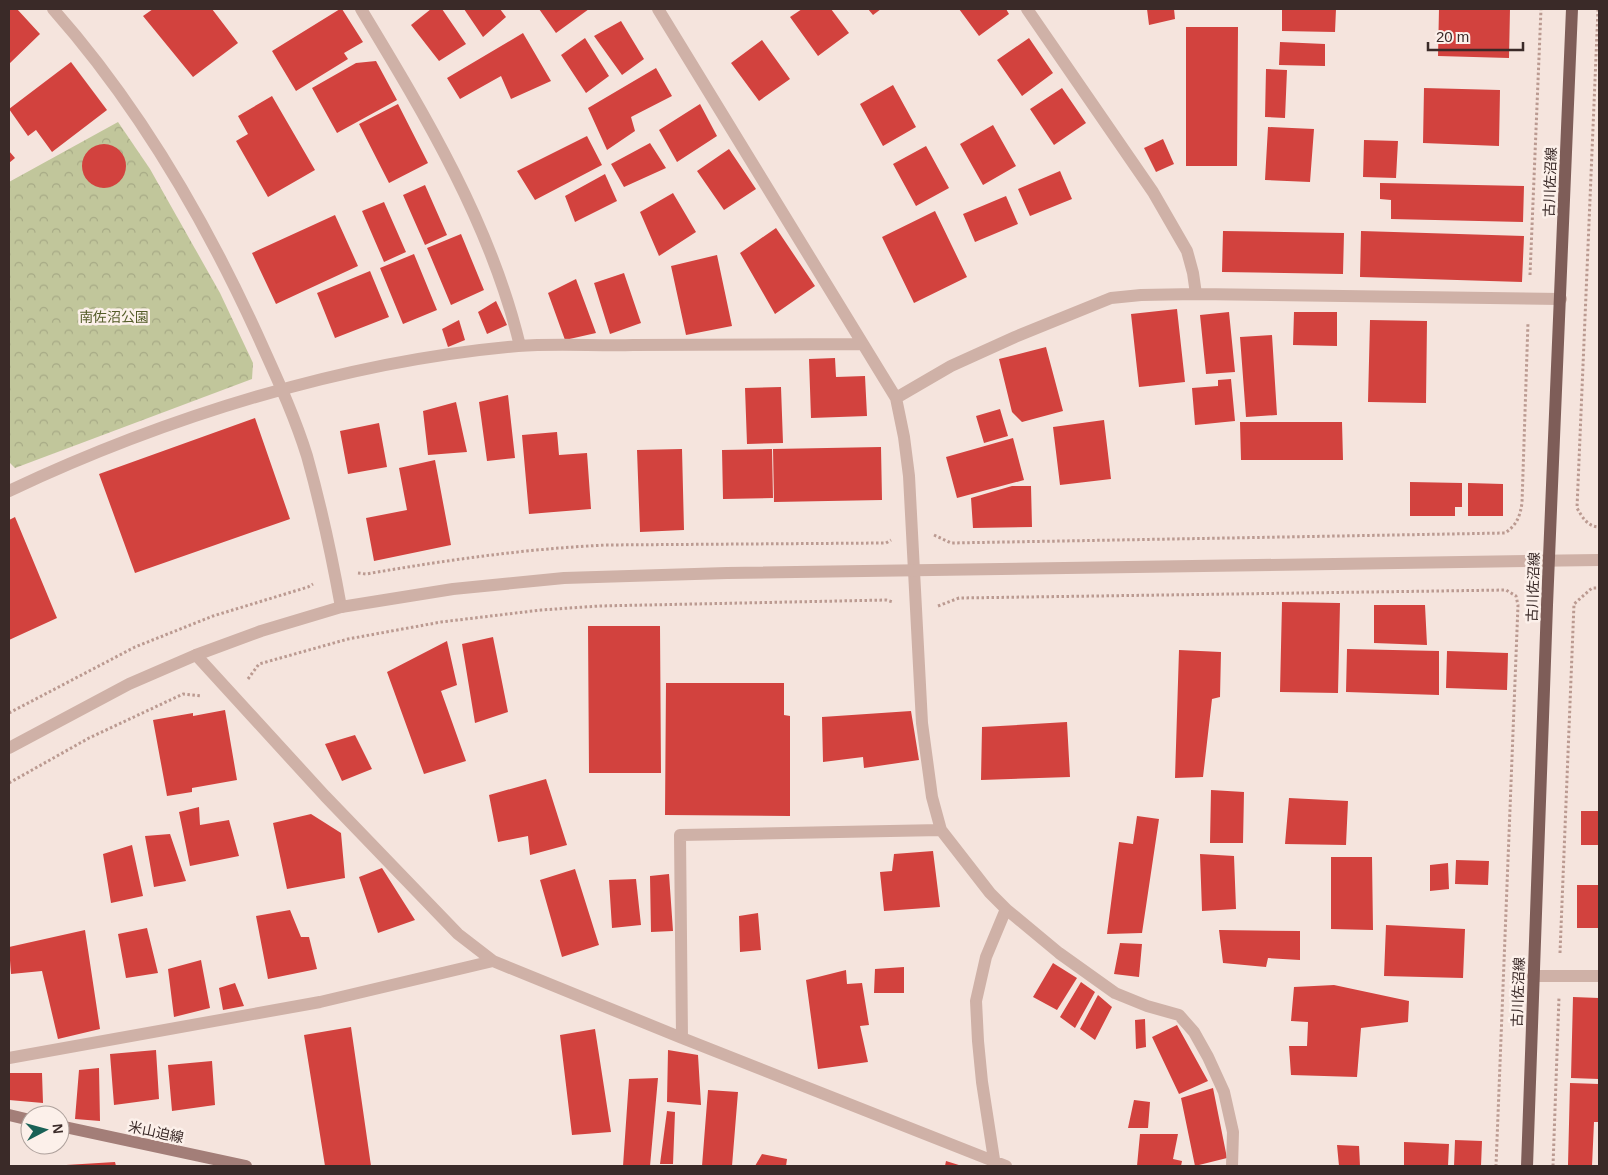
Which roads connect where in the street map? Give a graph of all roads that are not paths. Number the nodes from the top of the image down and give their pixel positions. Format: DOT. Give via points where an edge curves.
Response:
graph roads {
  1 [pos="53,9"];
  2 [pos="361,9"];
  3 [pos="658,9"];
  4 [pos="1027,9"];
  5 [pos="1572,9"];
  6 [pos="1196,294"];
  7 [pos="1561,299"];
  8 [pos="862,344"];
  9 [pos="520,346"];
  10 [pos="282,389"];
  11 [pos="896,398"];
  12 [pos="9,491"];
  13 [pos="1599,560"];
  14 [pos="1549,561"];
  15 [pos="914,571"];
  16 [pos="342,607"];
  17 [pos="196,655"];
  18 [pos="9,748"];
  19 [pos="941,830"];
  20 [pos="1006,910"];
  21 [pos="493,961"];
  22 [pos="1534,976"];
  23 [pos="1599,976"];
  24 [pos="682,1038"];
  25 [pos="9,1058"];
  26 [pos="70,1128"];
  27 [pos="994,1164"];
  28 [pos="246,1166"];
  29 [pos="1006,1166"];
  30 [pos="1232,1166"];
  31 [pos="1527,1166"];
  1 -- 10 [label="street" via="106,74 169,168 244,305"];
  2 -- 9 [label="street" via="419,105 476,216 504,285"];
  3 -- 8 [label="street"];
  4 -- 6 [label="street" via="1154,192 1187,251"];
  5 -- 7 [label="main road, 古川佐沼線"];
  6 -- 7 [label="street"];
  6 -- 11 [label="street" via="1141,294 1112,298 959,362"];
  7 -- 14 [label="main road, 古川佐沼線"];
  8 -- 9 [label="street"];
  8 -- 11 [label="street"];
  9 -- 10 [label="street" via="432,357"];
  10 -- 12 [label="street" via="112,447"];
  10 -- 16 [label="street" via="306,455"];
  11 -- 15 [label="street" via="909,476"];
  13 -- 14 [label="street"];
  14 -- 15 [label="street"];
  14 -- 22 [label="main road, 古川佐沼線"];
  15 -- 16 [label="street" via="564,578 453,589"];
  15 -- 19 [label="street" via="922,722 932,797"];
  16 -- 17 [label="street" via="260,631"];
  17 -- 18 [label="street" via="129,684"];
  17 -- 21 [label="street" via="458,934"];
  19 -- 20 [label="street"];
  19 -- 24 [label="street" via="680,836"];
  20 -- 27 [label="street" via="986,957 976,1001"];
  20 -- 30 [label="street" via="1059,954 1115,993 1179,1015 1194,1032 1224,1092 1232,1132"];
  21 -- 24 [label="street"];
  21 -- 25 [label="street" via="320,1002"];
  22 -- 23 [label="street"];
  22 -- 31 [label="main road, 古川佐沼線"];
  24 -- 27 [label="street"];
  26 -- 28 [label="main road, 米山迫線"];
  27 -- 29 [label="street"];
}
